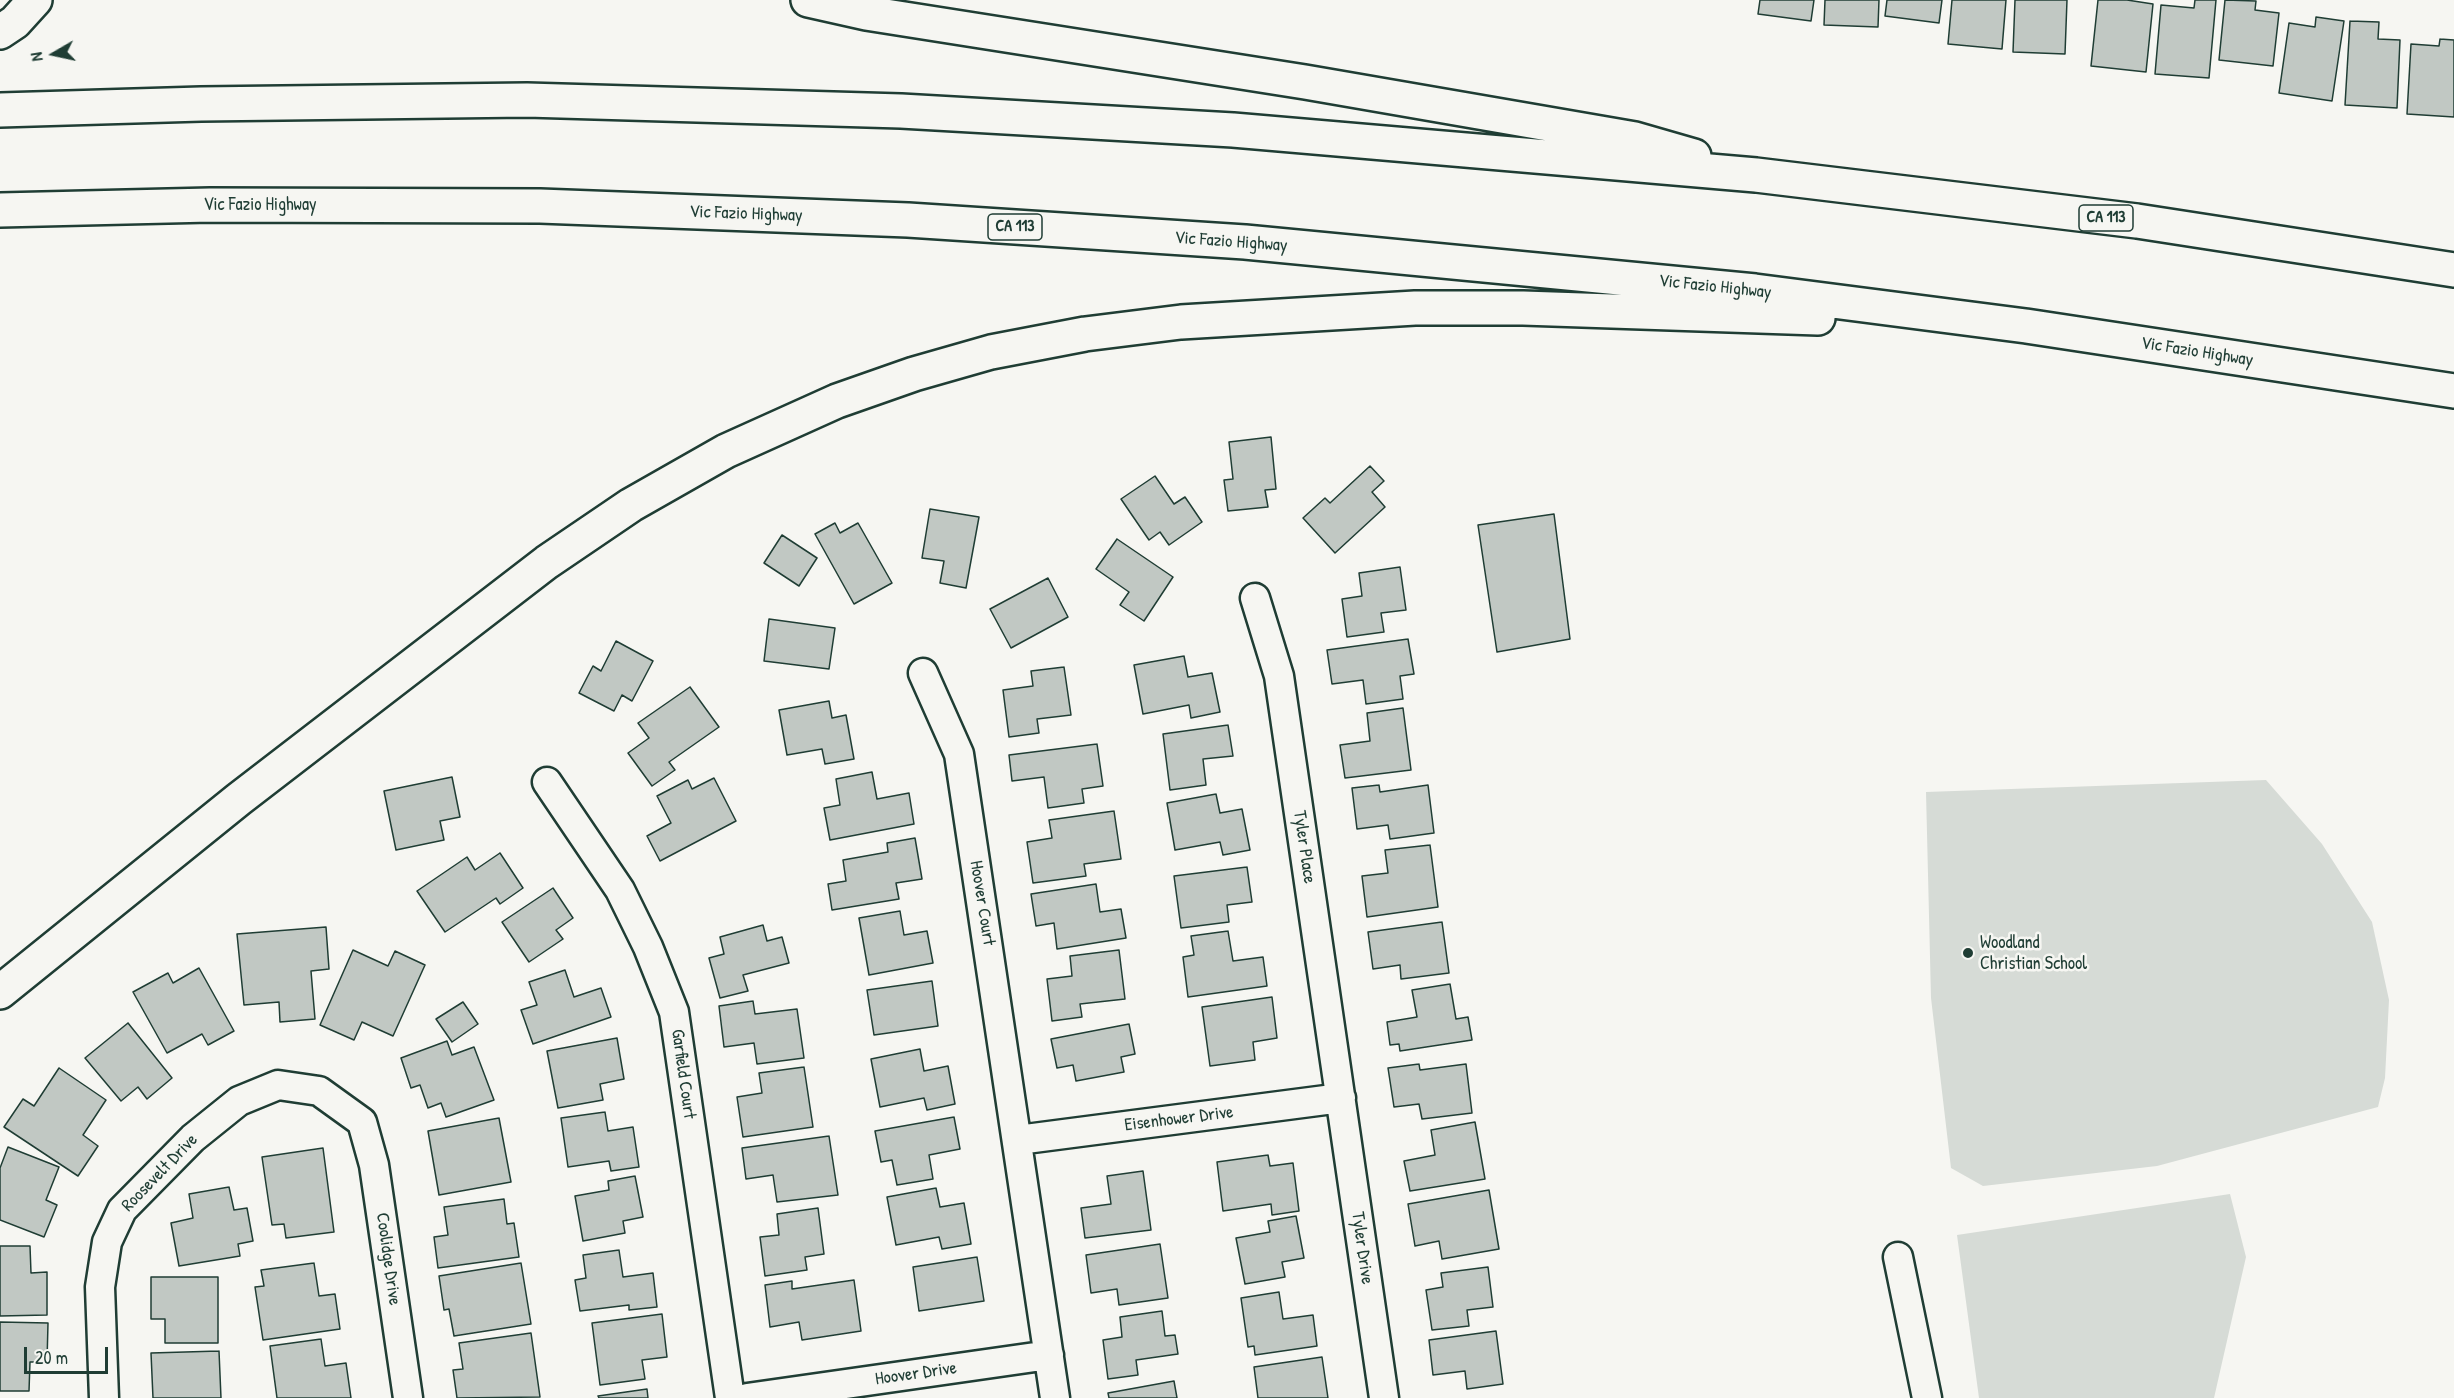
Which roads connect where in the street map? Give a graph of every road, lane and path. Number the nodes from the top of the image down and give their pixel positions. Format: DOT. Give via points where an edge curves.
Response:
graph roads {
  1 [pos="35,0"];
  2 [pos="808,0"];
  3 [pos="0,32"];
  4 [pos="0,110"];
  5 [pos="1756,175"];
  6 [pos="1,210"];
  7 [pos="2454,270"];
  8 [pos="2026,326"];
  9 [pos="2454,391"];
  10 [pos="1255,598"];
  11 [pos="923,673"];
  12 [pos="547,782"];
  13 [pos="0,992"];
  14 [pos="1341,1098"];
  15 [pos="362,1122"];
  16 [pos="1018,1140"];
  17 [pos="1898,1257"];
  18 [pos="1049,1355"];
  19 [pos="104,1398"];
  20 [pos="408,1398"];
  21 [pos="730,1398"];
  22 [pos="747,1398"];
  23 [pos="1055,1398"];
  24 [pos="1384,1398"];
  25 [pos="1927,1398"];
  1 -- 3 [label="highway"];
  2 -- 5 [label="highway" via="1635,139"];
  4 -- 5 [label="highway, CA 113" via="527,100 889,111 1233,130"];
  5 -- 7 [label="highway, CA 113" via="2137,221"];
  6 -- 8 [label="highway, Vic Fazio Highway / CA 113" via="210,205 528,206 908,220 1245,242 1612,276"];
  8 -- 9 [label="highway, Vic Fazio Highway / CA 113"];
  8 -- 13 [label="highway" via="1522,308 1415,308 1192,321 1085,334 991,352 914,374 837,401 726,451 566,549 239,800"];
  10 -- 14 [label="street, Tyler Place" via="1279,676"];
  11 -- 16 [label="street, Hoover Court" via="959,754"];
  12 -- 21 [label="street, Garfield Court" via="620,890 675,1012"];
  14 -- 16 [label="street, Eisenhower Drive"];
  14 -- 24 [label="street, Tyler Drive"];
  15 -- 19 [label="street, Roosevelt Drive" via="319,1091 278,1085 239,1101 193,1138 122,1210 107,1242 100,1287"];
  15 -- 20 [label="street, Coolidge Drive" via="374,1165"];
  16 -- 18 [label="street"];
  17 -- 25 [label="street"];
  18 -- 22 [label="street, Hoover Drive"];
  18 -- 23 [label="street"];
}
